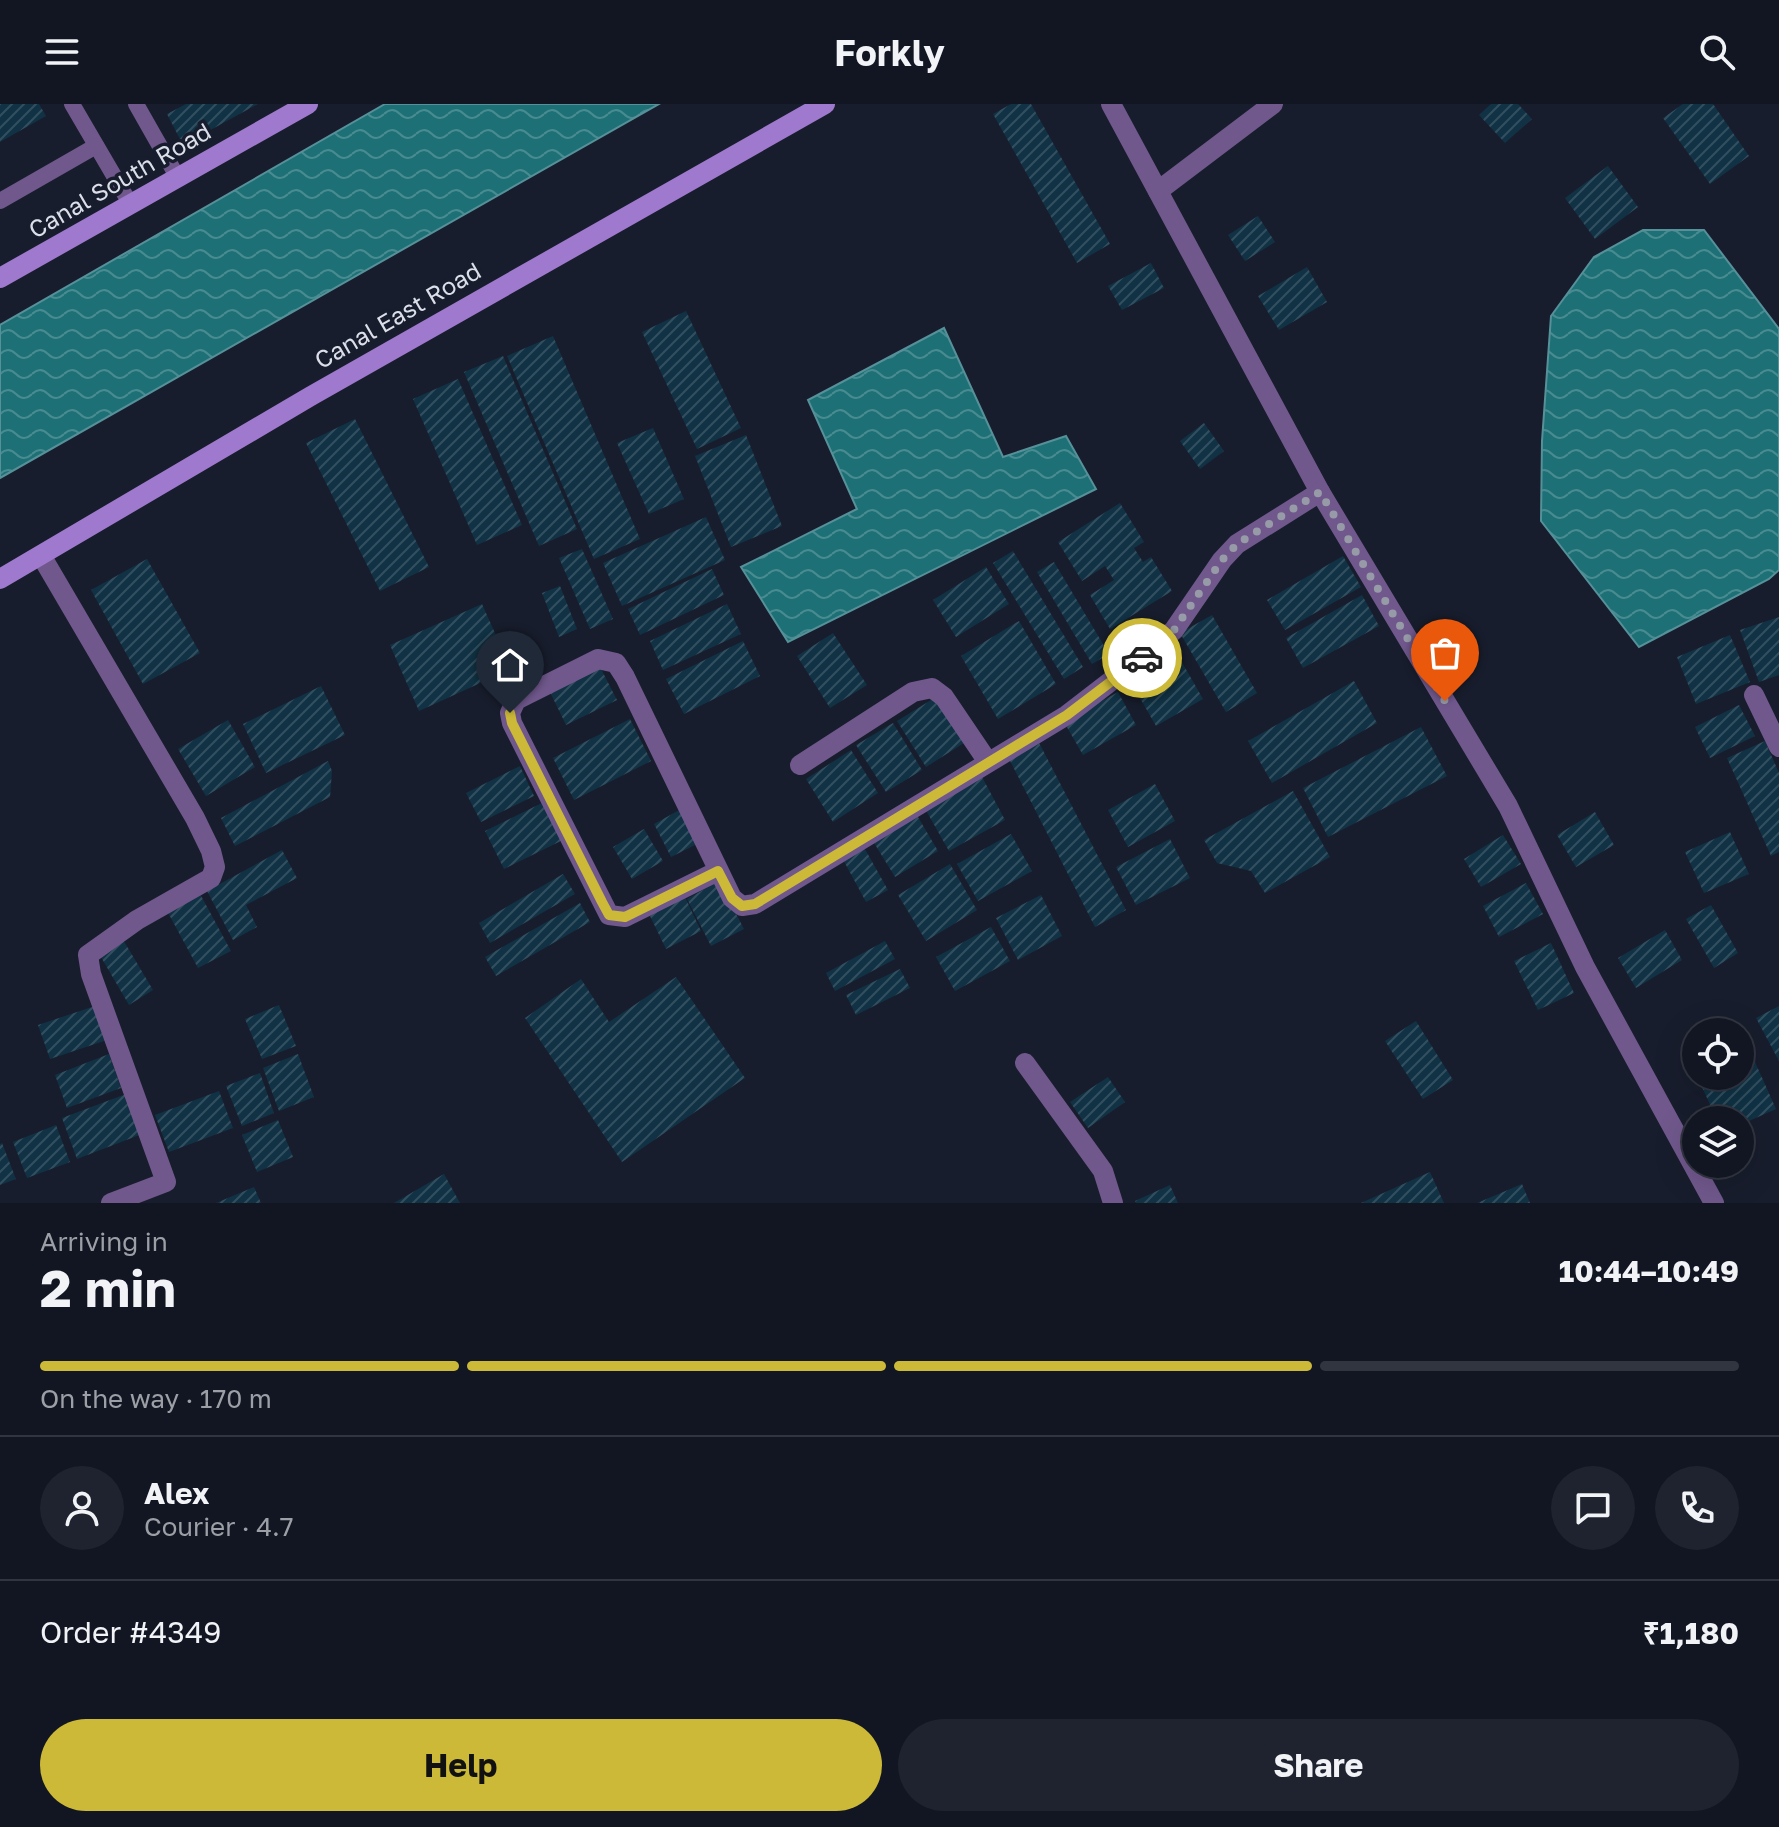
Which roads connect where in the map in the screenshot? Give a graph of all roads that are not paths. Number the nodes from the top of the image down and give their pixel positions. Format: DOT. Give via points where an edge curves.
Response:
graph roads {
  1 [pos="72,104"];
  2 [pos="136,104"];
  3 [pos="308,104"];
  4 [pos="825,104"];
  5 [pos="1111,104"];
  6 [pos="1273,104"];
  7 [pos="96,146"];
  8 [pos="178,178"];
  9 [pos="1158,191"];
  10 [pos="0,201"];
  11 [pos="131,205"];
  12 [pos="0,278"];
  13 [pos="1320,492"];
  14 [pos="42,557"];
  15 [pos="0,579"];
  16 [pos="1754,695"];
  17 [pos="1779,747"];
  18 [pos="988,762"];
  19 [pos="800,765"];
  20 [pos="718,871"];
  21 [pos="1025,1063"];
  22 [pos="111,1203"];
  23 [pos="1113,1203"];
  24 [pos="1714,1203"];
  1 -- 7 [label="lane"];
  2 -- 8 [label="lane"];
  3 -- 8 [label="main road, Canal South Road"];
  4 -- 14 [label="main road, Canal East Road" via="324,388"];
  5 -- 9 [label="street"];
  6 -- 9 [label="street"];
  7 -- 10 [label="lane"];
  7 -- 11 [label="lane"];
  8 -- 11 [label="main road, Canal South Road"];
  9 -- 13 [label="street"];
  11 -- 12 [label="main road, Canal South Road"];
  13 -- 18 [label="street" via="1237,544 1174,630 1150,651 1067,715"];
  13 -- 24 [label="street" via="1508,806 1585,967"];
  14 -- 15 [label="main road, Canal East Road"];
  14 -- 22 [label="street" via="195,818 215,867 211,878 88,955 166,1182"];
  16 -- 17 [label="street"];
  18 -- 19 [label="street" via="944,697 932,688 913,692"];
  18 -- 20 [label="street" via="755,904 742,906 732,898"];
  20 -- 20 [label="street" via="616,663 598,659 516,700 512,723 609,915 625,917"];
  21 -- 23 [label="street" via="1103,1171"];
}
